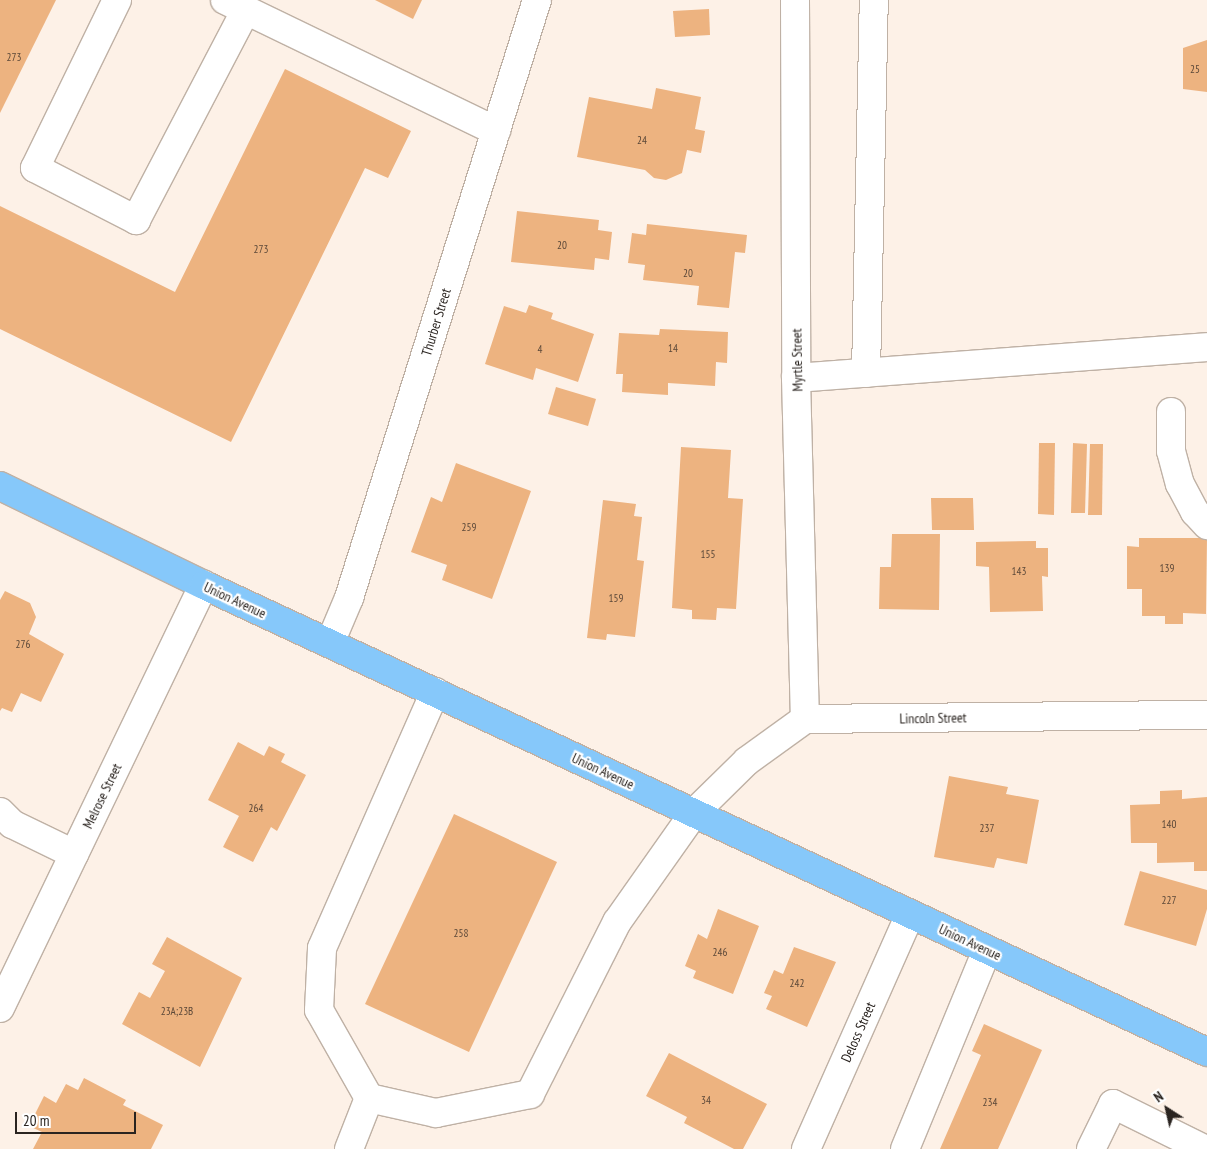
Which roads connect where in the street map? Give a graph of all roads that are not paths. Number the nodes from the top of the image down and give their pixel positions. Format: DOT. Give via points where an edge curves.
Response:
graph roads {
  1 [pos="117,0"];
  2 [pos="537,0"];
  3 [pos="795,0"];
  4 [pos="874,0"];
  5 [pos="236,5"];
  6 [pos="496,131"];
  7 [pos="1207,347"];
  8 [pos="866,373"];
  9 [pos="796,378"];
  10 [pos="1171,412"];
  11 [pos="0,486"];
  12 [pos="1207,525"];
  13 [pos="204,585"];
  14 [pos="330,643"];
  15 [pos="434,692"];
  16 [pos="1207,715"];
  17 [pos="805,719"];
  18 [pos="0,812"];
  19 [pos="694,813"];
  20 [pos="74,854"];
  21 [pos="910,914"];
  22 [pos="987,950"];
  23 [pos="0,1008"];
  24 [pos="1207,1052"];
  25 [pos="369,1098"];
  26 [pos="349,1149"];
  27 [pos="806,1149"];
  28 [pos="905,1149"];
  29 [pos="1091,1149"];
  30 [pos="1204,1149"];
  1 -- 5 [label="street" via="35,168 136,220"];
  2 -- 6 [label="street, Thurber Street"];
  3 -- 9 [label="street, Myrtle Street"];
  4 -- 8 [label="street"];
  5 -- 6 [label="street"];
  6 -- 14 [label="street, Thurber Street" via="352,589"];
  7 -- 8 [label="street"];
  8 -- 9 [label="street"];
  9 -- 17 [label="street, Myrtle Street"];
  10 -- 12 [label="street" via="1171,451 1180,484 1194,512"];
  11 -- 13 [label="main road, Union Avenue"];
  13 -- 14 [label="main road, Union Avenue"];
  13 -- 20 [label="street, Melrose Street"];
  14 -- 15 [label="main road, Union Avenue"];
  15 -- 19 [label="main road, Union Avenue"];
  15 -- 25 [label="street" via="322,948 319,1010"];
  16 -- 17 [label="street, Lincoln Street"];
  17 -- 19 [label="street" via="747,761"];
  18 -- 20 [label="street" via="12,824"];
  19 -- 21 [label="main road, Union Avenue"];
  19 -- 25 [label="street" via="617,922 530,1094 436,1113"];
  20 -- 23 [label="street, Melrose Street"];
  21 -- 22 [label="main road, Union Avenue"];
  21 -- 27 [label="street, Deloss Street"];
  22 -- 24 [label="main road, Union Avenue"];
  22 -- 28 [label="street"];
  25 -- 26 [label="street"];
  29 -- 30 [label="street" via="1113,1104"];
}
